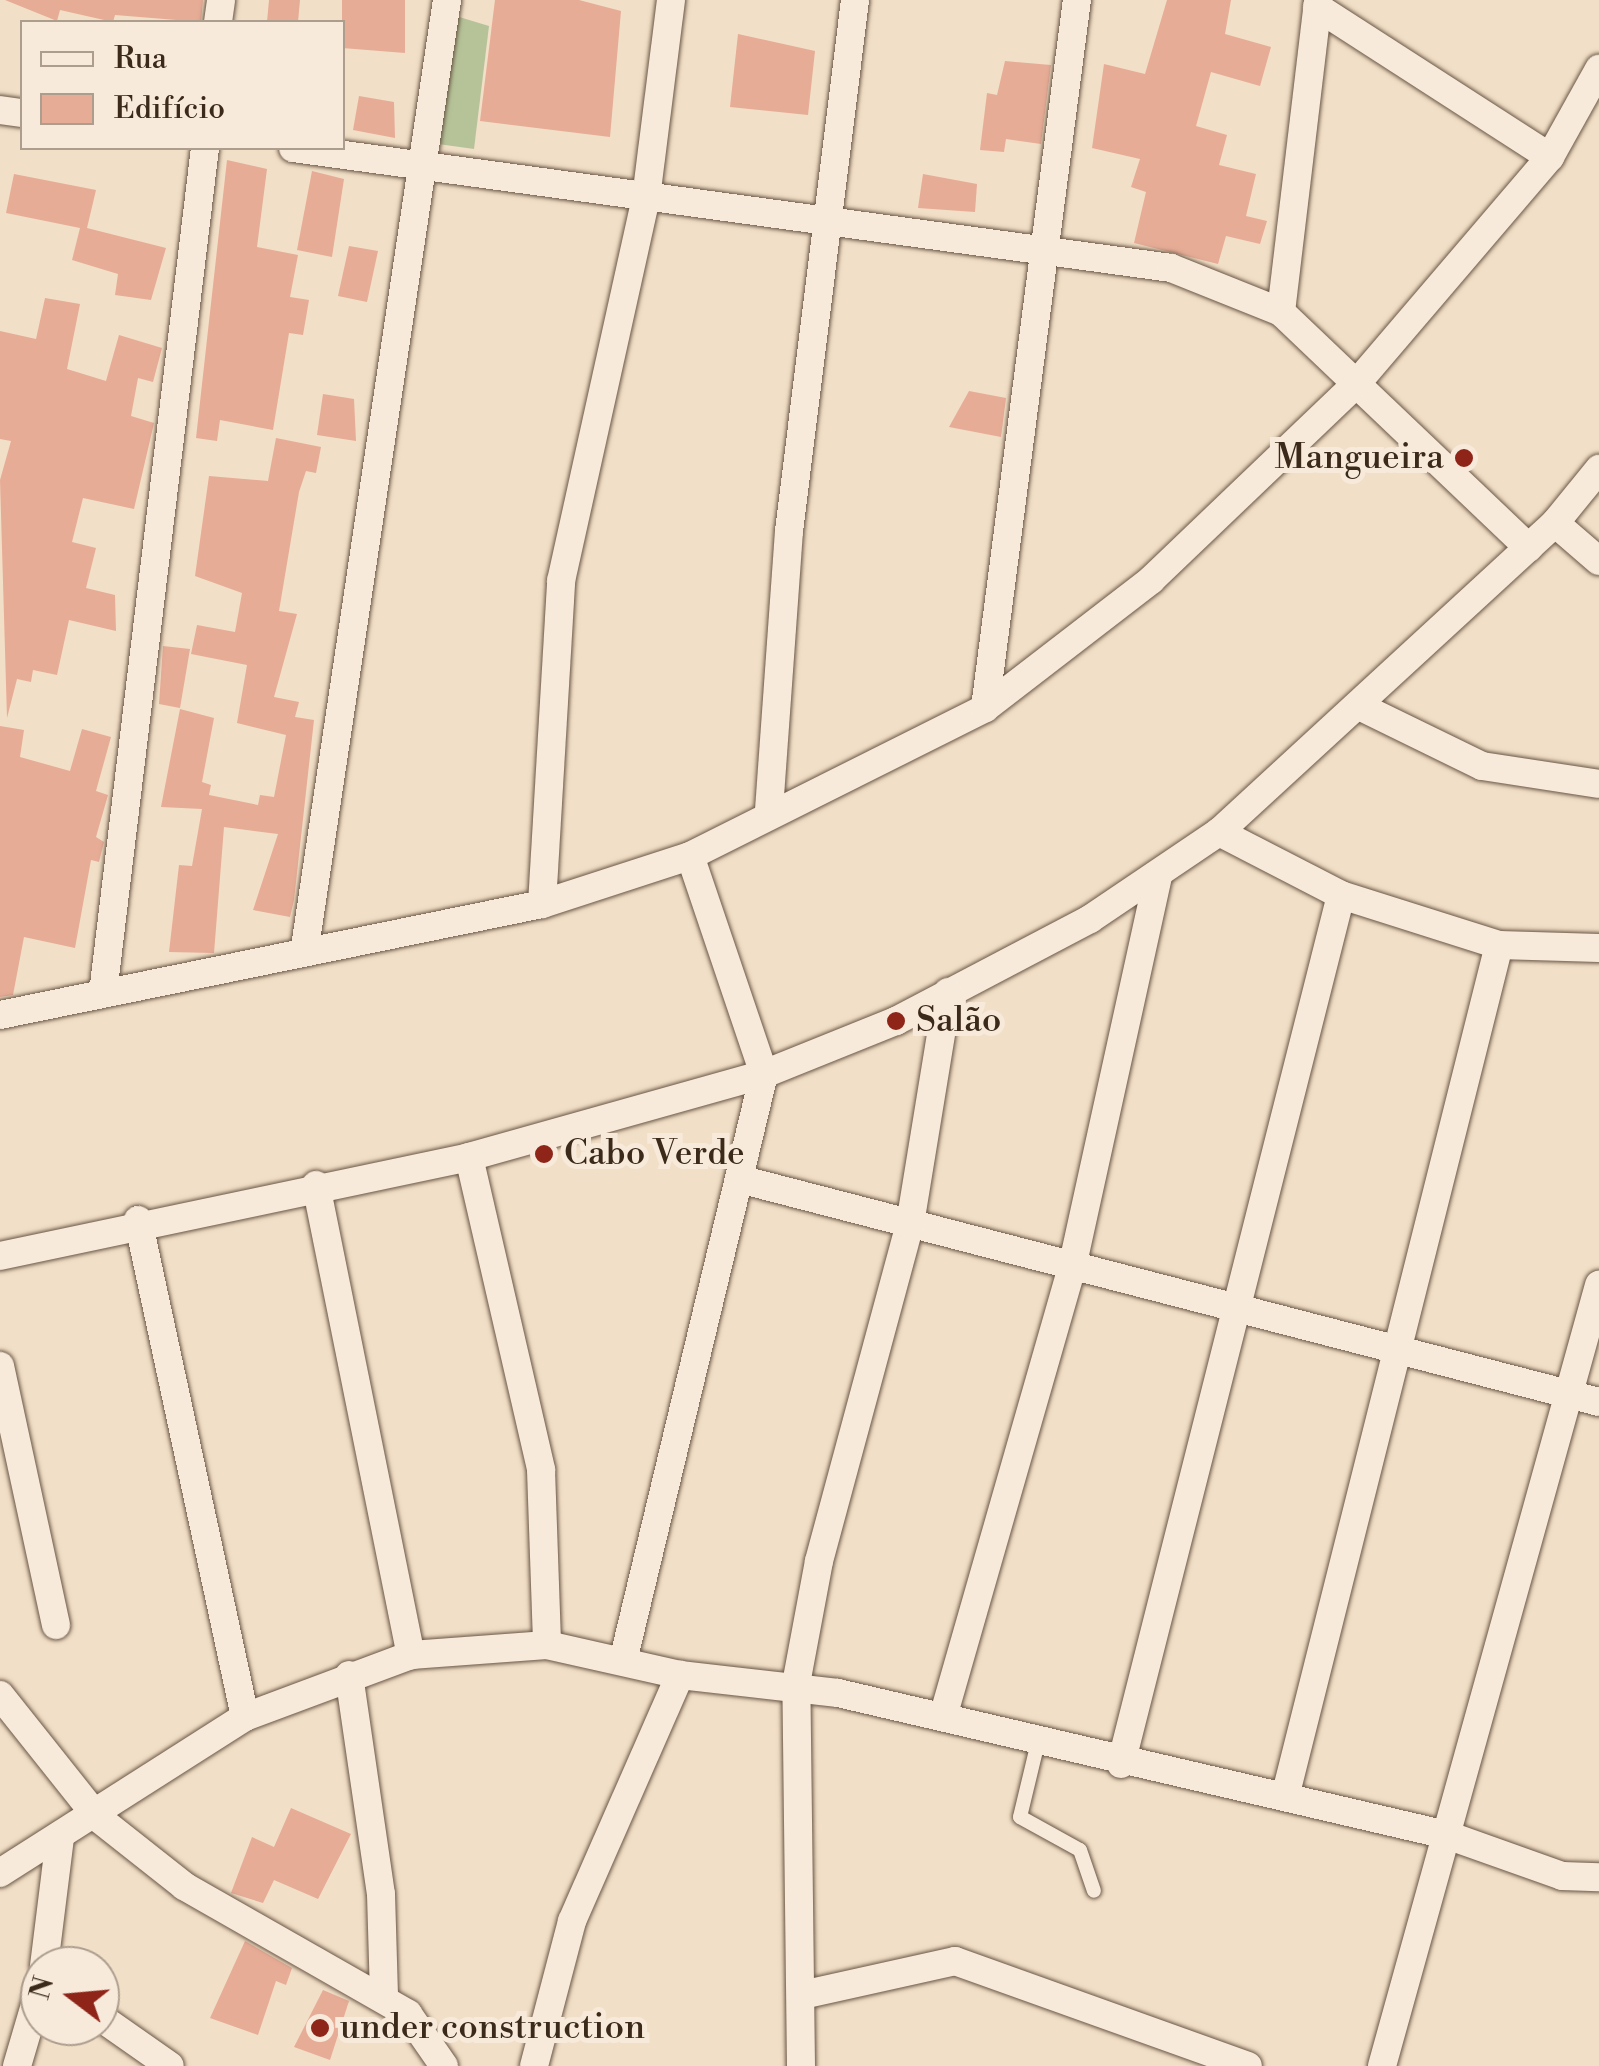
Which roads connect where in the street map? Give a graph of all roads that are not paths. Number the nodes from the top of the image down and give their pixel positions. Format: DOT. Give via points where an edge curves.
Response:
graph roads {
  1 [pos="447,0"];
  2 [pos="672,0"];
  3 [pos="855,0"];
  4 [pos="1077,0"];
  5 [pos="1317,3"];
  6 [pos="1599,69"];
  7 [pos="206,150"];
  8 [pos="312,150"];
  9 [pos="1550,157"];
  10 [pos="425,162"];
  11 [pos="646,198"];
  12 [pos="830,221"];
  13 [pos="1050,247"];
  14 [pos="1281,312"];
  15 [pos="1357,383"];
  16 [pos="1599,469"];
  17 [pos="1556,523"];
  18 [pos="1528,548"];
  19 [pos="1599,560"];
  20 [pos="1359,706"];
  21 [pos="986,708"];
  22 [pos="1599,784"];
  23 [pos="770,810"];
  24 [pos="1219,832"];
  25 [pos="690,856"];
  26 [pos="1158,876"];
  27 [pos="1341,896"];
  28 [pos="542,904"];
  29 [pos="1499,945"];
  30 [pos="305,947"];
  31 [pos="1599,948"];
  32 [pos="948,992"];
  33 [pos="104,993"];
  34 [pos="0,1015"];
  35 [pos="764,1074"];
  36 [pos="469,1157"];
  37 [pos="743,1180"];
  38 [pos="316,1185"];
  39 [pos="138,1220"];
  40 [pos="910,1224"];
  41 [pos="0,1256"];
  42 [pos="1073,1264"];
  43 [pos="1599,1285"];
  44 [pos="1238,1305"];
  45 [pos="1404,1349"];
  46 [pos="0,1366"];
  47 [pos="1585,1399"];
  48 [pos="56,1625"];
  49 [pos="547,1645"];
  50 [pos="411,1655"];
  51 [pos="624,1657"];
  52 [pos="680,1675"];
  53 [pos="350,1676"];
  54 [pos="796,1684"];
  55 [pos="0,1695"];
  56 [pos="246,1717"];
  57 [pos="943,1717"];
  58 [pos="1038,1742"];
  59 [pos="1121,1764"];
  60 [pos="1285,1797"];
  61 [pos="98,1818"];
  62 [pos="1446,1835"];
  63 [pos="60,1838"];
  64 [pos="0,1873"];
  65 [pos="1599,1876"];
  66 [pos="1094,1891"];
  67 [pos="46,1946"];
  68 [pos="802,1995"];
  69 [pos="384,1997"];
  70 [pos="120,2031"];
  71 [pos="170,2066"];
  72 [pos="444,2066"];
  73 [pos="534,2066"];
  74 [pos="801,2066"];
  75 [pos="1248,2066"];
  76 [pos="1382,2066"];
  1 -- 10 [label="street"];
  2 -- 11 [label="street"];
  3 -- 12 [label="street"];
  4 -- 13 [label="street"];
  5 -- 9 [label="street"];
  5 -- 14 [label="street"];
  6 -- 9 [label="street"];
  7 -- 33 [label="street"];
  8 -- 10 [label="street"];
  9 -- 15 [label="street"];
  10 -- 11 [label="street"];
  10 -- 30 [label="street"];
  11 -- 12 [label="street"];
  11 -- 28 [label="street" via="561,581"];
  12 -- 13 [label="street"];
  12 -- 23 [label="street" via="789,532"];
  13 -- 14 [label="street" via="1171,268"];
  13 -- 21 [label="street"];
  14 -- 15 [label="street"];
  15 -- 18 [label="street"];
  15 -- 21 [label="street" via="1151,580"];
  16 -- 17 [label="street"];
  17 -- 18 [label="street"];
  17 -- 19 [label="street"];
  18 -- 20 [label="street"];
  20 -- 22 [label="street" via="1482,766"];
  20 -- 24 [label="street"];
  21 -- 23 [label="street"];
  23 -- 25 [label="street"];
  24 -- 26 [label="street"];
  24 -- 27 [label="street"];
  25 -- 28 [label="street"];
  25 -- 35 [label="street"];
  26 -- 32 [label="street"];
  26 -- 42 [label="street"];
  27 -- 29 [label="street"];
  27 -- 44 [label="street"];
  28 -- 30 [label="street"];
  29 -- 31 [label="street"];
  29 -- 45 [label="street"];
  30 -- 33 [label="street"];
  32 -- 35 [label="street"];
  32 -- 40 [label="street"];
  33 -- 34 [label="street"];
  35 -- 36 [label="street"];
  35 -- 37 [label="street"];
  36 -- 38 [label="street"];
  36 -- 49 [label="street" via="541,1470"];
  37 -- 40 [label="street"];
  37 -- 51 [label="street"];
  38 -- 39 [label="street"];
  38 -- 50 [label="street"];
  39 -- 41 [label="street"];
  39 -- 56 [label="street"];
  40 -- 42 [label="street"];
  40 -- 54 [label="street" via="818,1561"];
  42 -- 44 [label="street"];
  42 -- 57 [label="street"];
  43 -- 47 [label="street"];
  44 -- 45 [label="street"];
  44 -- 59 [label="street"];
  45 -- 47 [label="street"];
  45 -- 60 [label="street"];
  46 -- 48 [label="street"];
  47 -- 62 [label="street"];
  49 -- 50 [label="street"];
  49 -- 51 [label="street"];
  50 -- 53 [label="street"];
  51 -- 52 [label="street"];
  52 -- 54 [label="street"];
  52 -- 73 [label="street" via="572,1921"];
  53 -- 56 [label="street"];
  53 -- 69 [label="street" via="380,1894"];
  54 -- 57 [label="street"];
  54 -- 68 [label="street"];
  55 -- 61 [label="street"];
  56 -- 61 [label="street"];
  57 -- 58 [label="street"];
  58 -- 59 [label="street"];
  58 -- 66 [label="lane" via="1020,1816 1080,1850"];
  59 -- 60 [label="street"];
  60 -- 62 [label="street"];
  61 -- 63 [label="street"];
  61 -- 69 [label="street" via="184,1886"];
  62 -- 65 [label="street" via="1562,1876"];
  62 -- 76 [label="street"];
  63 -- 64 [label="street"];
  63 -- 67 [label="street"];
  68 -- 74 [label="street"];
  68 -- 75 [label="street" via="954,1962"];
  69 -- 72 [label="street" via="408,2014"];
  70 -- 71 [label="street"];
}
